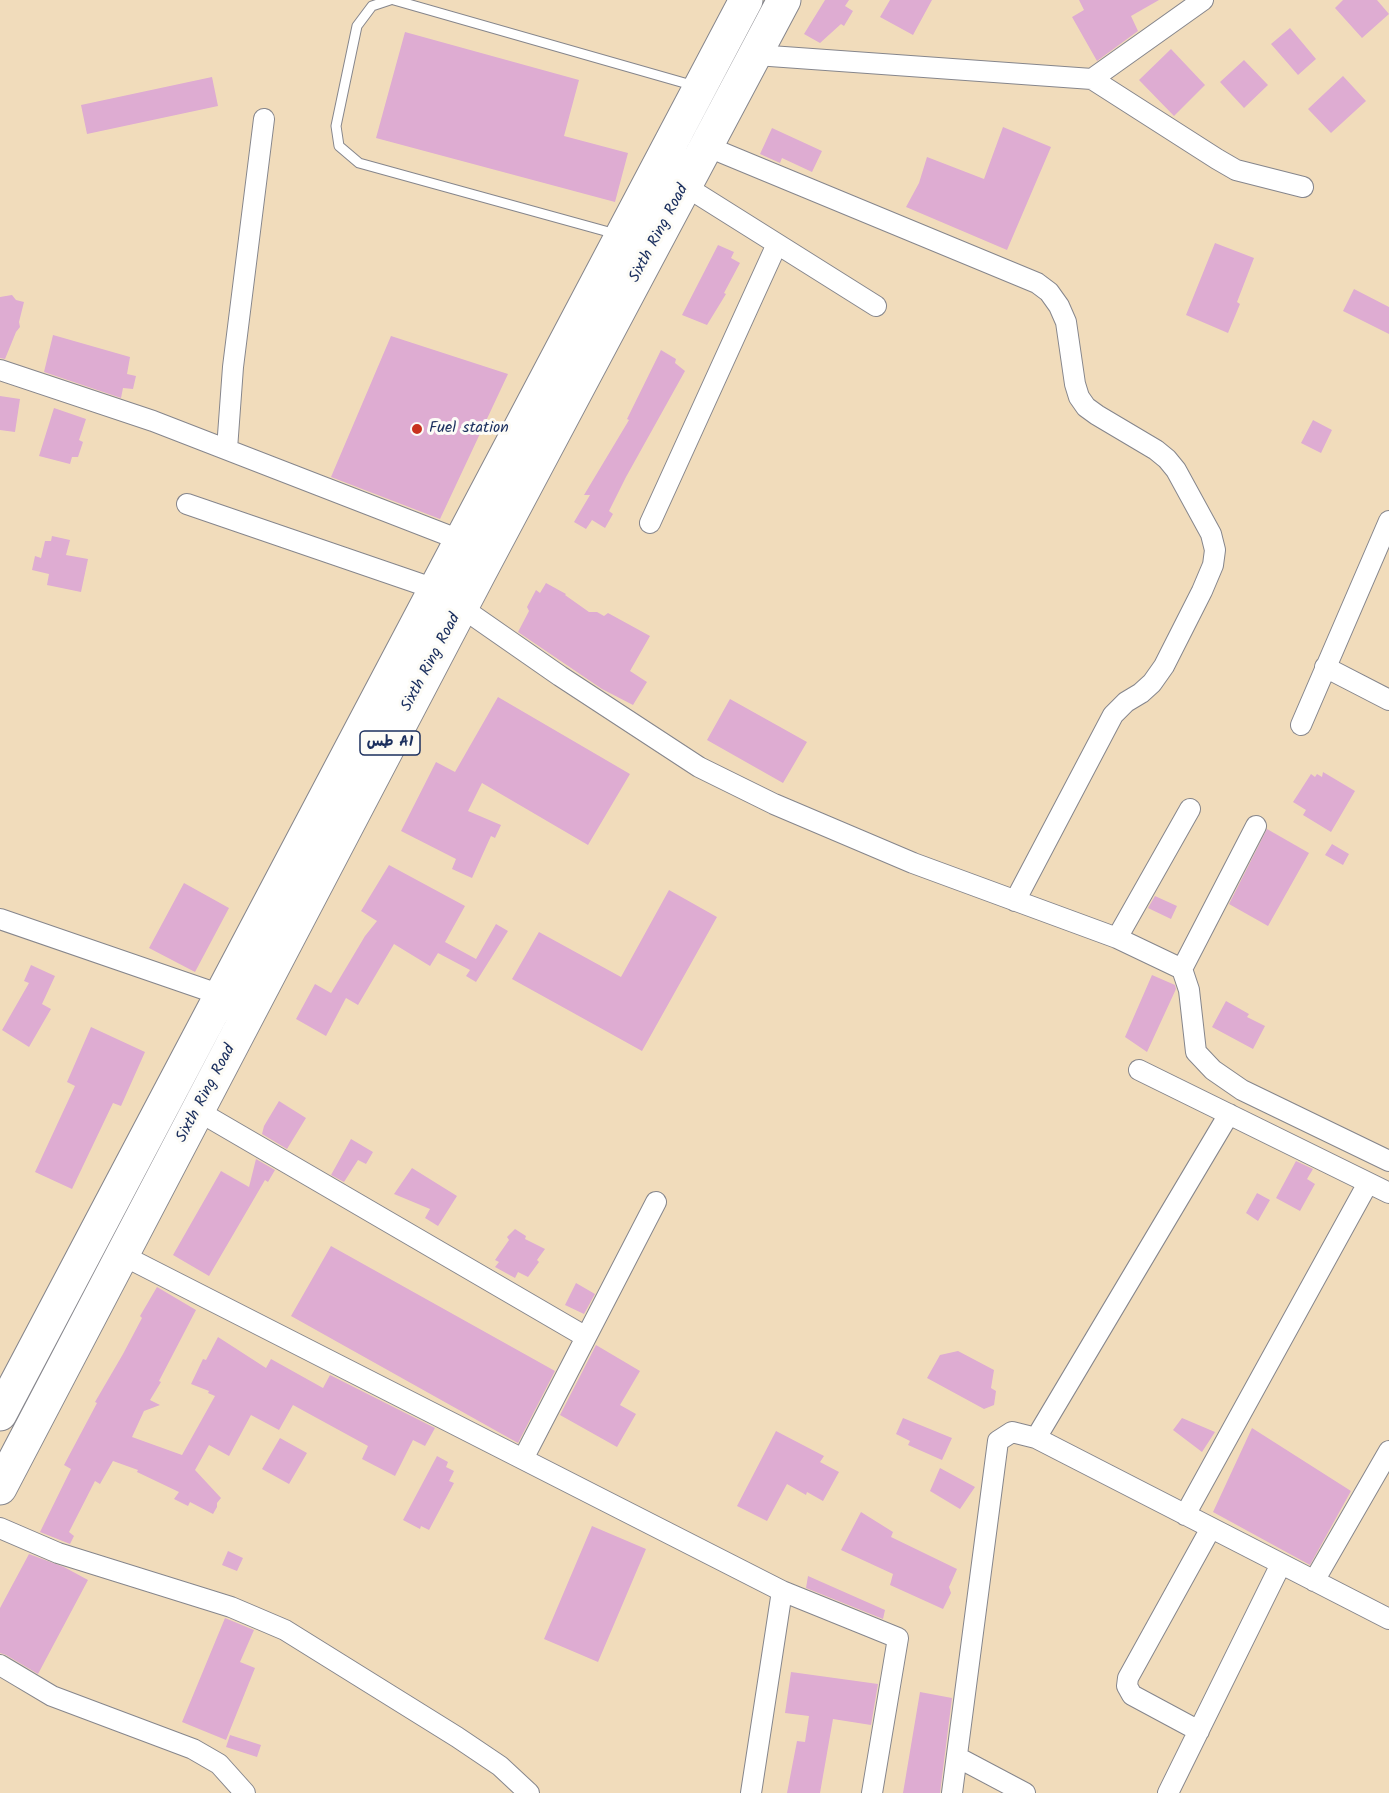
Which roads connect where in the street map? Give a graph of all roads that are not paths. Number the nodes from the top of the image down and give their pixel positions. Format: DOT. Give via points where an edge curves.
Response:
graph roads {
  1 [pos="392,0"];
  2 [pos="746,0"];
  3 [pos="784,0"];
  4 [pos="1203,0"];
  5 [pos="756,55"];
  6 [pos="1092,79"];
  7 [pos="700,87"];
  8 [pos="264,119"];
  9 [pos="706,146"];
  10 [pos="685,186"];
  11 [pos="1303,187"];
  12 [pos="621,236"];
  13 [pos="777,244"];
  14 [pos="876,306"];
  15 [pos="0,370"];
  16 [pos="226,449"];
  17 [pos="187,504"];
  18 [pos="650,524"];
  19 [pos="1388,527"];
  20 [pos="460,540"];
  21 [pos="435,589"];
  22 [pos="462,607"];
  23 [pos="1325,667"];
  24 [pos="1389,700"];
  25 [pos="1301,725"];
  26 [pos="1190,809"];
  27 [pos="1256,826"];
  28 [pos="1015,901"];
  29 [pos="0,919"];
  30 [pos="1117,938"];
  31 [pos="1182,969"];
  32 [pos="221,995"];
  33 [pos="1139,1070"];
  34 [pos="198,1111"];
  35 [pos="1229,1114"];
  36 [pos="1389,1161"];
  37 [pos="1368,1183"];
  38 [pos="1389,1194"];
  39 [pos="656,1202"];
  40 [pos="122,1256"];
  41 [pos="586,1337"];
  42 [pos="0,1414"];
  43 [pos="1036,1438"];
  44 [pos="1389,1451"];
  45 [pos="523,1459"];
  46 [pos="0,1488"];
  47 [pos="1185,1515"];
  48 [pos="0,1528"];
  49 [pos="1211,1528"];
  50 [pos="1281,1564"];
  51 [pos="1314,1581"];
  52 [pos="782,1591"];
  53 [pos="1389,1619"];
  54 [pos="0,1665"];
  55 [pos="1199,1731"];
  56 [pos="957,1757"];
  57 [pos="245,1793"];
  58 [pos="529,1793"];
  59 [pos="751,1793"];
  60 [pos="872,1793"];
  61 [pos="952,1793"];
  62 [pos="1025,1793"];
  63 [pos="1168,1793"];
  1 -- 7 [label="lane"];
  1 -- 12 [label="lane" via="372,6 357,26 336,126 339,146 358,164"];
  2 -- 7 [label="highway, Sixth Ring Road / طس A1"];
  3 -- 5 [label="highway, Sixth Ring Road / طس A1"];
  4 -- 6 [label="street"];
  5 -- 6 [label="street"];
  5 -- 9 [label="highway, Sixth Ring Road / طس A1"];
  6 -- 11 [label="street" via="1236,170"];
  7 -- 12 [label="highway, Sixth Ring Road / طس A1"];
  8 -- 16 [label="street"];
  9 -- 10 [label="highway, Sixth Ring Road / طس A1"];
  9 -- 28 [label="street" via="1037,283 1049,292 1066,322 1079,397 1097,415 1167,459 1211,534 1215,550 1212,565 1164,666 1142,693 1113,715"];
  10 -- 13 [label="street"];
  10 -- 22 [label="highway, Sixth Ring Road / طس A1"];
  12 -- 20 [label="highway, Sixth Ring Road / طس A1"];
  13 -- 14 [label="street"];
  13 -- 18 [label="street"];
  15 -- 16 [label="street"];
  16 -- 20 [label="street"];
  17 -- 21 [label="street"];
  19 -- 23 [label="street"];
  20 -- 21 [label="highway, Sixth Ring Road / طس A1"];
  21 -- 22 [label="street"];
  21 -- 32 [label="highway, Sixth Ring Road / طس A1"];
  22 -- 28 [label="street" via="699,767 774,804 913,863"];
  22 -- 34 [label="highway, Sixth Ring Road / طس A1"];
  23 -- 24 [label="street"];
  23 -- 25 [label="street"];
  26 -- 30 [label="street"];
  27 -- 31 [label="street"];
  28 -- 30 [label="street"];
  29 -- 32 [label="street"];
  30 -- 31 [label="street"];
  31 -- 36 [label="street" via="1189,990 1196,1052 1213,1070 1242,1090"];
  32 -- 42 [label="highway, Sixth Ring Road / طس A1"];
  33 -- 35 [label="street"];
  34 -- 40 [label="highway, Sixth Ring Road / طس A1"];
  34 -- 41 [label="street"];
  35 -- 37 [label="street"];
  35 -- 43 [label="street"];
  37 -- 38 [label="street"];
  37 -- 47 [label="street"];
  39 -- 41 [label="street"];
  40 -- 45 [label="street"];
  40 -- 46 [label="highway, Sixth Ring Road / طس A1"];
  41 -- 45 [label="street"];
  43 -- 47 [label="street"];
  43 -- 56 [label="street" via="1012,1431 998,1441"];
  44 -- 51 [label="street"];
  45 -- 52 [label="street"];
  47 -- 49 [label="street"];
  48 -- 58 [label="street" via="58,1553 231,1607 285,1630 457,1737 500,1766"];
  49 -- 50 [label="street"];
  49 -- 55 [label="street" via="1127,1686 1132,1695"];
  50 -- 51 [label="street"];
  50 -- 55 [label="street"];
  51 -- 53 [label="street"];
  52 -- 59 [label="street"];
  52 -- 60 [label="street" via="898,1638"];
  54 -- 57 [label="street" via="52,1696 192,1749 219,1764"];
  55 -- 63 [label="street"];
  56 -- 61 [label="street"];
  56 -- 62 [label="street"];
}
